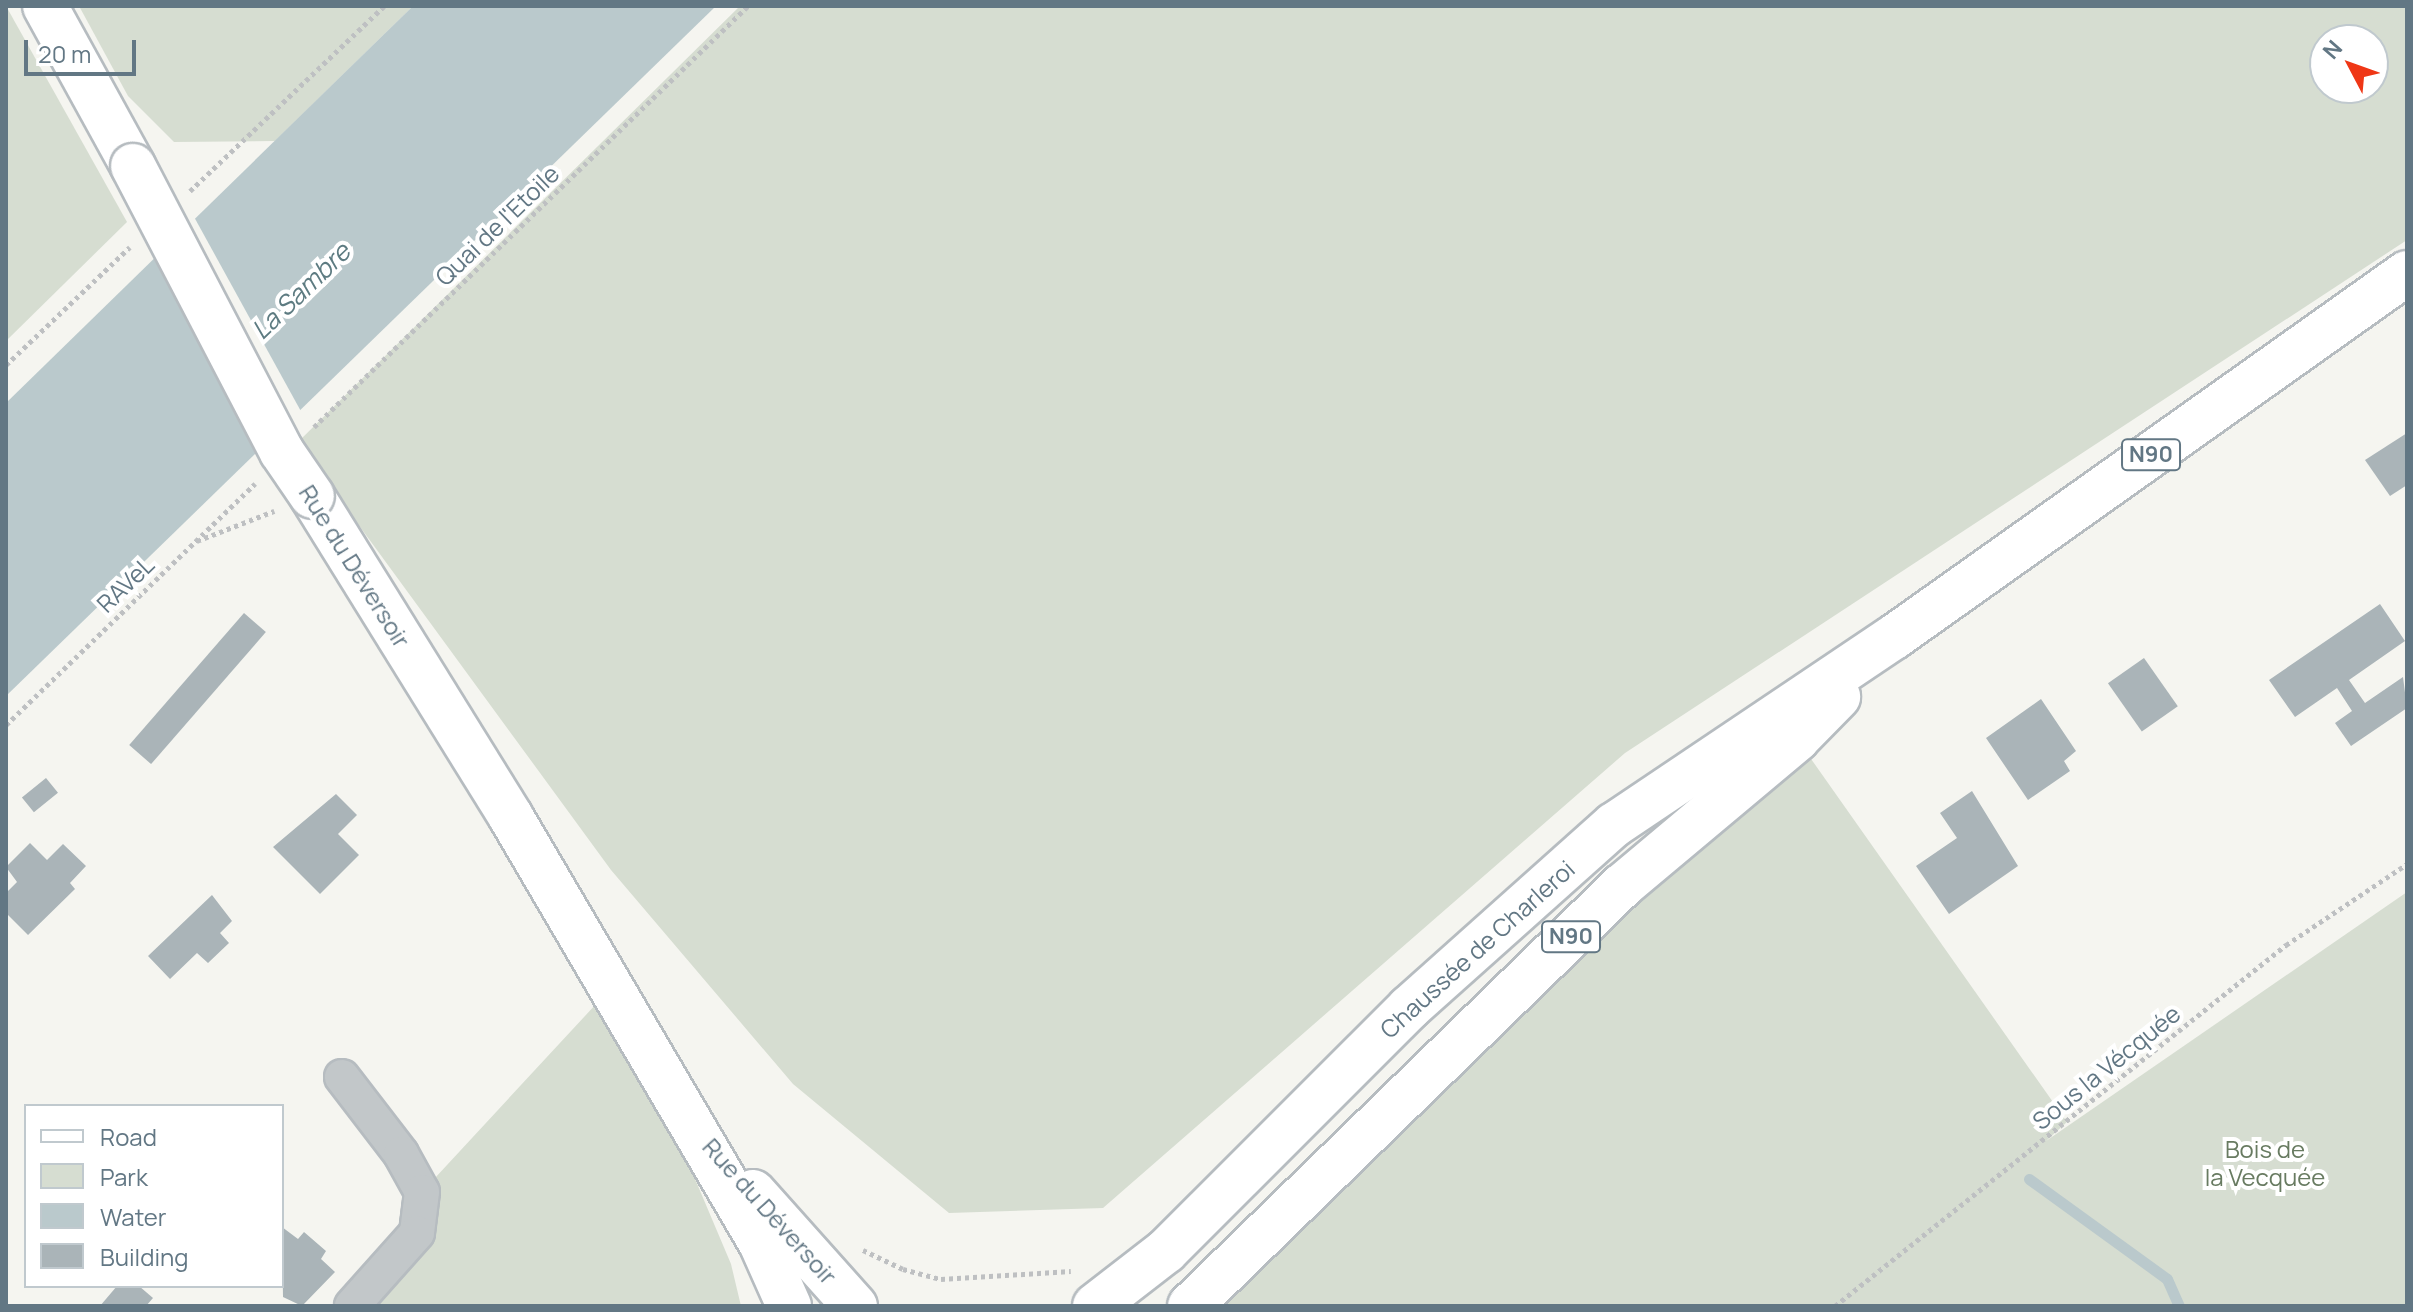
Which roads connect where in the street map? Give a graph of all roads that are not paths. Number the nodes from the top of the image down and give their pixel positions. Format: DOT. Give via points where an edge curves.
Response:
graph roads {
  1 [pos="45,6"];
  2 [pos="2407,273"];
  3 [pos="1894,637"];
  4 [pos="342,1077"];
  5 [pos="686,1116"];
  6 [pos="352,1306"];
  7 [pos="789,1306"];
  8 [pos="855,1306"];
  9 [pos="1095,1306"];
  10 [pos="1190,1306"];
  1 -- 5 [label="main road, Rue du Déversoir, bridge" via="282,452 511,817"];
  2 -- 3 [label="main road, Chaussée de Charleroi / N90"];
  3 -- 9 [label="main road, Chaussée de Charleroi / N90" via="1614,825 1409,1008 1166,1251"];
  3 -- 10 [label="main road, Chaussée de Charleroi / N90" via="1797,739 1622,886"];
  4 -- 6 [label="street" via="401,1154 422,1192 417,1233"];
  5 -- 7 [label="main road, Rue du Déversoir" via="761,1243"];
  5 -- 8 [label="main road, Rue du Déversoir"];
}
